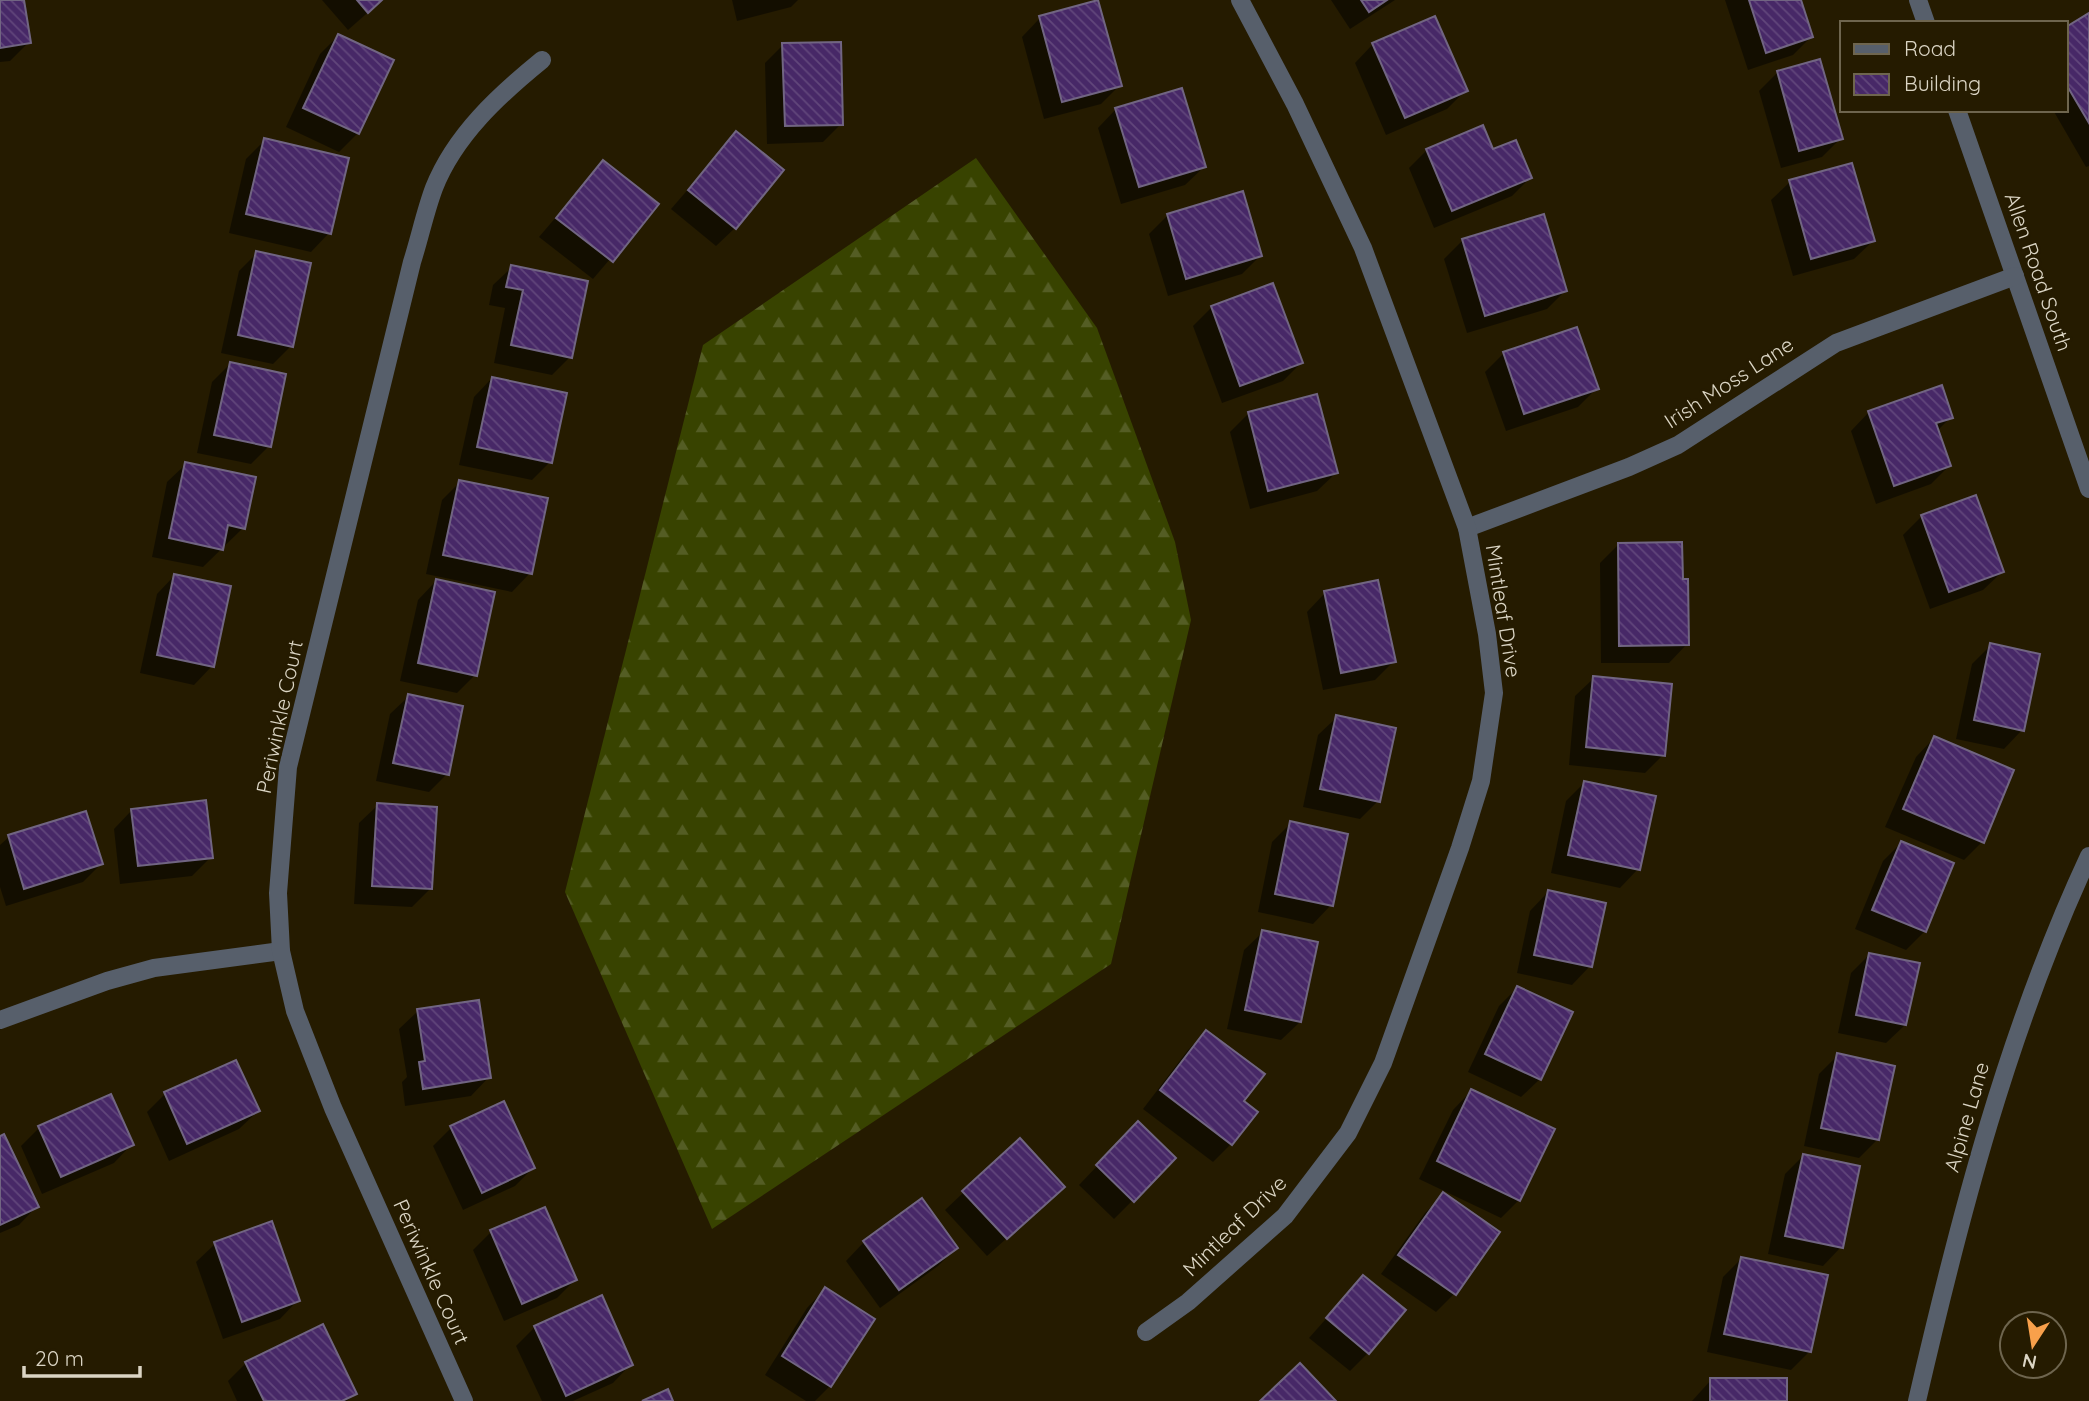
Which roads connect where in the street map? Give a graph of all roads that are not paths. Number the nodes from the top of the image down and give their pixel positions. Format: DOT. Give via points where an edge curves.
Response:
graph roads {
  1 [pos="1240,0"];
  2 [pos="1918,0"];
  3 [pos="1925,21"];
  4 [pos="542,60"];
  5 [pos="1957,112"];
  6 [pos="2015,276"];
  7 [pos="2089,489"];
  8 [pos="1466,527"];
  9 [pos="2089,856"];
  10 [pos="281,951"];
  11 [pos="0,1020"];
  12 [pos="1146,1332"];
  13 [pos="464,1401"];
  14 [pos="1917,1401"];
  1 -- 8 [label="street, Mintleaf Drive" via="1363,248"];
  2 -- 3 [label="street"];
  4 -- 10 [label="street, Periwinkle Court" via="501,94 455,148 435,188 412,262 288,767 278,893"];
  5 -- 6 [label="street, Allen Road South"];
  6 -- 7 [label="street, Allen Road South"];
  6 -- 8 [label="street, Irish Moss Lane" via="1836,343 1678,445"];
  8 -- 12 [label="street, Mintleaf Drive" via="1489,646 1494,693 1490,731 1473,808 1383,1063 1348,1133 1285,1216 1188,1302"];
  9 -- 14 [label="street, Alpine Lane" via="2056,926 2004,1071 1949,1262"];
  10 -- 11 [label="street" via="154,968"];
  10 -- 13 [label="street, Periwinkle Court" via="295,1012 333,1108"];
}
